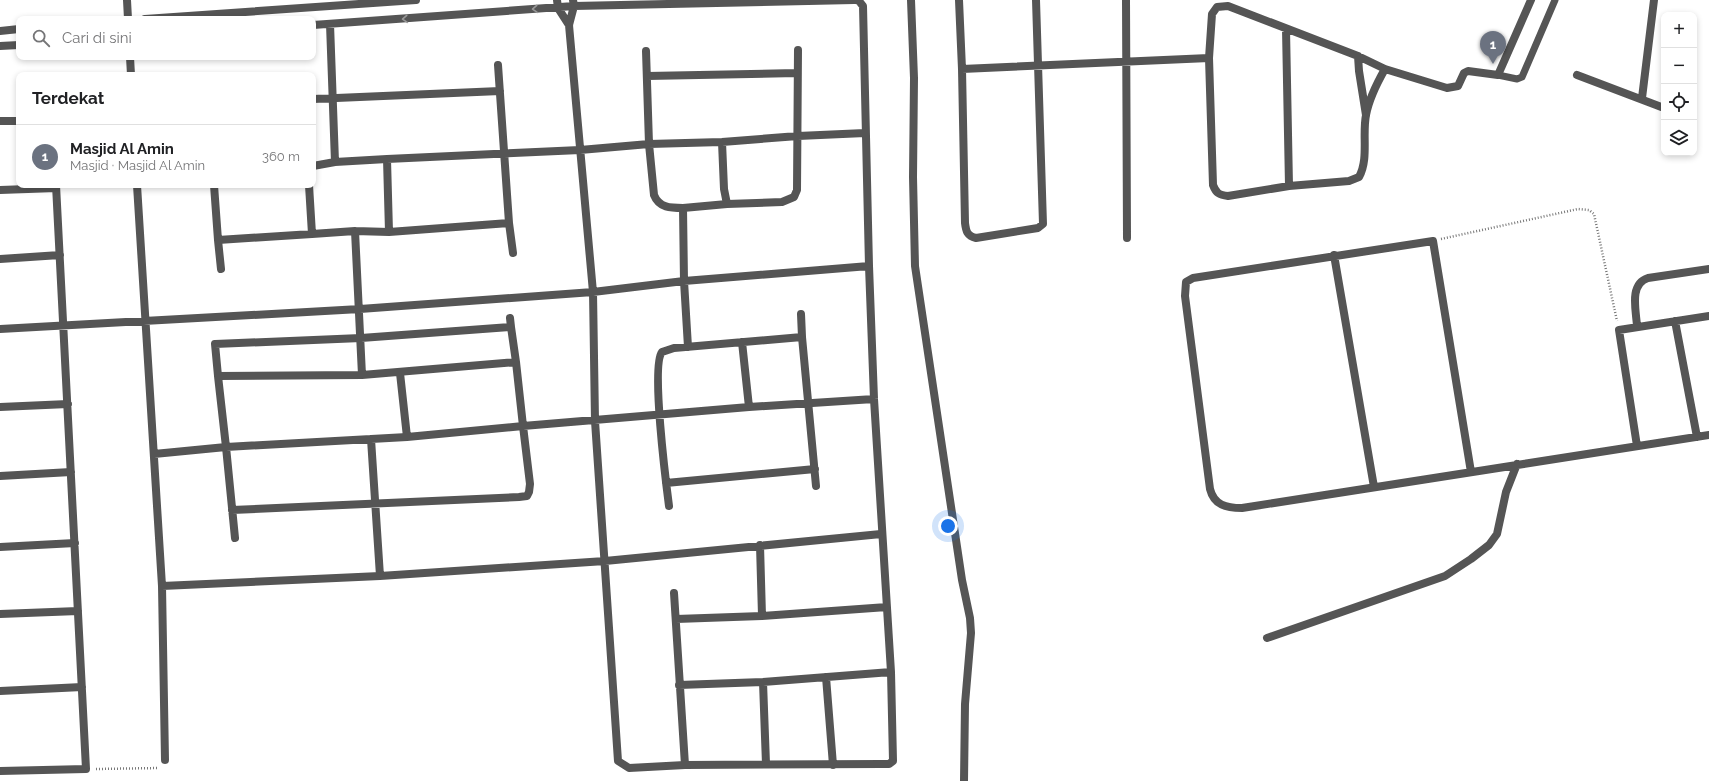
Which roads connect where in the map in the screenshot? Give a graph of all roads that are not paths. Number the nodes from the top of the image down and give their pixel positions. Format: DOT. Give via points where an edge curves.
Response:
graph roads {
  1 [pos="127,0"];
  2 [pos="416,0"];
  3 [pos="855,0"];
  4 [pos="911,0"];
  5 [pos="959,0"];
  6 [pos="1036,0"];
  7 [pos="1126,0"];
  8 [pos="1531,0"];
  9 [pos="1554,0"];
  10 [pos="1654,0"];
  11 [pos="574,3"];
  12 [pos="558,4"];
  13 [pos="128,16"];
  14 [pos="188,16"];
  15 [pos="330,24"];
  16 [pos="316,25"];
  17 [pos="569,25"];
  18 [pos="16,29"];
  19 [pos="1286,29"];
  20 [pos="0,31"];
  21 [pos="16,45"];
  22 [pos="0,46"];
  23 [pos="798,50"];
  24 [pos="646,51"];
  25 [pos="1358,56"];
  26 [pos="1209,58"];
  27 [pos="130,60"];
  28 [pos="1125,63"];
  29 [pos="498,65"];
  30 [pos="1039,65"];
  31 [pos="962,69"];
  32 [pos="1385,69"];
  33 [pos="131,72"];
  34 [pos="797,73"];
  35 [pos="1498,75"];
  36 [pos="1577,75"];
  37 [pos="647,76"];
  38 [pos="500,91"];
  39 [pos="334,98"];
  40 [pos="1642,98"];
  41 [pos="316,99"];
  42 [pos="1661,107"];
  43 [pos="1366,115"];
  44 [pos="0,121"];
  45 [pos="16,121"];
  46 [pos="865,133"];
  47 [pos="798,136"];
  48 [pos="722,142"];
  49 [pos="649,144"];
  50 [pos="580,150"];
  51 [pos="504,153"];
  52 [pos="387,159"];
  53 [pos="335,162"];
  54 [pos="316,165"];
  55 [pos="1288,186"];
  56 [pos="37,188"];
  57 [pos="56,188"];
  58 [pos="137,188"];
  59 [pos="214,188"];
  60 [pos="309,188"];
  61 [pos="0,190"];
  62 [pos="727,204"];
  63 [pos="683,208"];
  64 [pos="509,223"];
  65 [pos="355,231"];
  66 [pos="389,232"];
  67 [pos="312,234"];
  68 [pos="1127,238"];
  69 [pos="218,240"];
  70 [pos="513,253"];
  71 [pos="60,255"];
  72 [pos="1334,255"];
  73 [pos="0,259"];
  74 [pos="869,266"];
  75 [pos="221,269"];
  76 [pos="1709,269"];
  77 [pos="684,281"];
  78 [pos="593,292"];
  79 [pos="360,309"];
  80 [pos="801,314"];
  81 [pos="1709,316"];
  82 [pos="510,318"];
  83 [pos="146,321"];
  84 [pos="1675,321"];
  85 [pos="64,325"];
  86 [pos="1637,326"];
  87 [pos="511,327"];
  88 [pos="0,329"];
  89 [pos="802,337"];
  90 [pos="361,338"];
  91 [pos="742,342"];
  92 [pos="688,347"];
  93 [pos="516,362"];
  94 [pos="400,373"];
  95 [pos="362,375"];
  96 [pos="218,376"];
  97 [pos="874,399"];
  98 [pos="68,404"];
  99 [pos="810,404"];
  100 [pos="0,407"];
  101 [pos="749,407"];
  102 [pos="660,415"];
  103 [pos="595,421"];
  104 [pos="523,426"];
  105 [pos="1709,435"];
  106 [pos="407,437"];
  107 [pos="1697,438"];
  108 [pos="371,439"];
  109 [pos="1637,446"];
  110 [pos="226,447"];
  111 [pos="154,454"];
  112 [pos="1517,464"];
  113 [pos="815,469"];
  114 [pos="71,472"];
  115 [pos="1471,472"];
  116 [pos="0,476"];
  117 [pos="666,483"];
  118 [pos="816,486"];
  119 [pos="1374,487"];
  120 [pos="375,504"];
  121 [pos="669,506"];
  122 [pos="232,510"];
  123 [pos="881,534"];
  124 [pos="234,538"];
  125 [pos="75,544"];
  126 [pos="760,545"];
  127 [pos="0,547"];
  128 [pos="605,561"];
  129 [pos="380,576"];
  130 [pos="162,586"];
  131 [pos="674,593"];
  132 [pos="887,607"];
  133 [pos="78,610"];
  134 [pos="0,614"];
  135 [pos="762,616"];
  136 [pos="676,619"];
  137 [pos="1268,638"];
  138 [pos="892,672"];
  139 [pos="826,677"];
  140 [pos="763,682"];
  141 [pos="679,685"];
  142 [pos="82,687"];
  143 [pos="0,691"];
  144 [pos="165,760"];
  145 [pos="766,764"];
  146 [pos="685,765"];
  147 [pos="832,765"];
  148 [pos="0,771"];
  149 [pos="964,781"];
  1 -- 13 [label="street"];
  2 -- 14 [label="street"];
  3 -- 11 [label="street"];
  3 -- 46 [label="street" via="863,6"];
  4 -- 149 [label="street" via="915,266 970,618"];
  5 -- 31 [label="street"];
  6 -- 30 [label="street"];
  7 -- 28 [label="street"];
  8 -- 35 [label="street"];
  9 -- 35 [label="lane" via="1522,77 1517,79"];
  10 -- 40 [label="street"];
  11 -- 12 [label="street"];
  11 -- 17 [label="street"];
  12 -- 15 [label="street, one-way"];
  12 -- 17 [label="street"];
  15 -- 16 [label="street"];
  15 -- 39 [label="street"];
  17 -- 50 [label="street"];
  18 -- 20 [label="street"];
  19 -- 25 [label="street"];
  19 -- 26 [label="street" via="1228,6 1218,7 1212,14"];
  19 -- 55 [label="street"];
  21 -- 22 [label="street"];
  23 -- 34 [label="street"];
  24 -- 37 [label="street"];
  25 -- 32 [label="street"];
  25 -- 43 [label="street"];
  26 -- 28 [label="street"];
  26 -- 55 [label="street" via="1215,190 1218,194 1228,196"];
  27 -- 33 [label="street"];
  28 -- 30 [label="street"];
  28 -- 68 [label="street"];
  29 -- 38 [label="street"];
  30 -- 31 [label="street"];
  30 -- 31 [label="street" via="1043,224 1038,228 976,238 967,234 965,223"];
  32 -- 35 [label="street" via="1447,88 1457,87 1464,73 1468,71"];
  32 -- 43 [label="street" via="1377,82"];
  34 -- 37 [label="street"];
  34 -- 47 [label="street"];
  36 -- 40 [label="street"];
  37 -- 49 [label="street"];
  38 -- 39 [label="street"];
  38 -- 51 [label="street"];
  39 -- 41 [label="street"];
  39 -- 53 [label="street"];
  40 -- 42 [label="street"];
  43 -- 55 [label="street" via="1363,168 1359,177 1349,181"];
  44 -- 45 [label="street"];
  46 -- 47 [label="street"];
  46 -- 74 [label="street"];
  47 -- 48 [label="street"];
  47 -- 62 [label="street" via="797,190 794,197 782,202"];
  48 -- 49 [label="street"];
  48 -- 62 [label="street"];
  49 -- 50 [label="street"];
  49 -- 63 [label="street" via="652,186 656,200 669,208"];
  50 -- 51 [label="street"];
  50 -- 78 [label="street"];
  51 -- 52 [label="street"];
  51 -- 64 [label="street"];
  52 -- 53 [label="street"];
  52 -- 66 [label="street"];
  53 -- 54 [label="street"];
  56 -- 61 [label="street"];
  57 -- 71 [label="street"];
  58 -- 83 [label="street"];
  59 -- 69 [label="street"];
  60 -- 67 [label="street"];
  62 -- 63 [label="street"];
  63 -- 77 [label="street"];
  64 -- 66 [label="street"];
  64 -- 70 [label="street"];
  65 -- 66 [label="street"];
  65 -- 67 [label="street"];
  65 -- 79 [label="street"];
  67 -- 69 [label="street"];
  69 -- 75 [label="street"];
  71 -- 73 [label="street"];
  71 -- 85 [label="street"];
  72 -- 115 [label="street" via="1433,241"];
  72 -- 119 [label="street"];
  72 -- 119 [label="street" via="1192,278 1186,282 1185,296 1210,489 1212,496 1221,506 1242,508"];
  74 -- 77 [label="street"];
  74 -- 97 [label="street"];
  76 -- 86 [label="street" via="1641,281 1636,291"];
  77 -- 78 [label="street"];
  77 -- 92 [label="street"];
  78 -- 79 [label="street"];
  78 -- 103 [label="street"];
  79 -- 83 [label="street"];
  79 -- 90 [label="street"];
  80 -- 89 [label="street"];
  81 -- 84 [label="street"];
  82 -- 87 [label="street"];
  83 -- 85 [label="street"];
  83 -- 111 [label="street"];
  84 -- 86 [label="street"];
  84 -- 107 [label="street"];
  85 -- 88 [label="street"];
  85 -- 98 [label="street"];
  86 -- 109 [label="street" via="1619,330"];
  87 -- 90 [label="street"];
  87 -- 93 [label="street"];
  89 -- 91 [label="street"];
  89 -- 99 [label="street"];
  90 -- 95 [label="street"];
  90 -- 96 [label="street" via="215,344"];
  91 -- 92 [label="street"];
  91 -- 101 [label="street"];
  92 -- 102 [label="street" via="668,349 658,358"];
  93 -- 94 [label="street"];
  93 -- 104 [label="street"];
  94 -- 95 [label="street"];
  94 -- 106 [label="street"];
  95 -- 96 [label="street"];
  96 -- 110 [label="street"];
  97 -- 99 [label="street"];
  97 -- 123 [label="street"];
  98 -- 100 [label="street"];
  98 -- 114 [label="street"];
  99 -- 101 [label="street"];
  99 -- 113 [label="street"];
  101 -- 102 [label="street"];
  102 -- 103 [label="street"];
  102 -- 117 [label="street"];
  103 -- 104 [label="street"];
  103 -- 128 [label="street"];
  104 -- 106 [label="street"];
  104 -- 120 [label="street" via="530,484 527,496"];
  105 -- 107 [label="street"];
  106 -- 108 [label="street"];
  107 -- 109 [label="street"];
  108 -- 110 [label="street"];
  108 -- 120 [label="street"];
  109 -- 112 [label="street"];
  110 -- 111 [label="street"];
  110 -- 122 [label="street"];
  111 -- 130 [label="street"];
  112 -- 115 [label="street"];
  112 -- 137 [label="street" via="1506,492 1496,534 1489,545 1471,559 1445,576"];
  113 -- 117 [label="street"];
  113 -- 118 [label="street"];
  114 -- 116 [label="street"];
  114 -- 125 [label="street"];
  115 -- 119 [label="street"];
  117 -- 121 [label="street"];
  120 -- 122 [label="street"];
  120 -- 129 [label="street"];
  122 -- 124 [label="street"];
  123 -- 126 [label="street"];
  123 -- 132 [label="street"];
  125 -- 127 [label="street"];
  125 -- 133 [label="street"];
  126 -- 128 [label="street"];
  126 -- 135 [label="street"];
  128 -- 129 [label="street"];
  128 -- 146 [label="street" via="618,761 629,768"];
  129 -- 130 [label="street"];
  130 -- 144 [label="street"];
  131 -- 136 [label="street"];
  132 -- 135 [label="street"];
  132 -- 138 [label="street"];
  133 -- 134 [label="street"];
  133 -- 142 [label="street"];
  135 -- 136 [label="street"];
  136 -- 141 [label="street"];
  138 -- 139 [label="street"];
  138 -- 147 [label="street" via="892,762"];
  139 -- 140 [label="street"];
  139 -- 147 [label="street"];
  140 -- 141 [label="street"];
  140 -- 145 [label="street"];
  141 -- 146 [label="street"];
  142 -- 143 [label="street"];
  142 -- 148 [label="street" via="86,769"];
  145 -- 146 [label="street"];
  145 -- 147 [label="street"];
}
